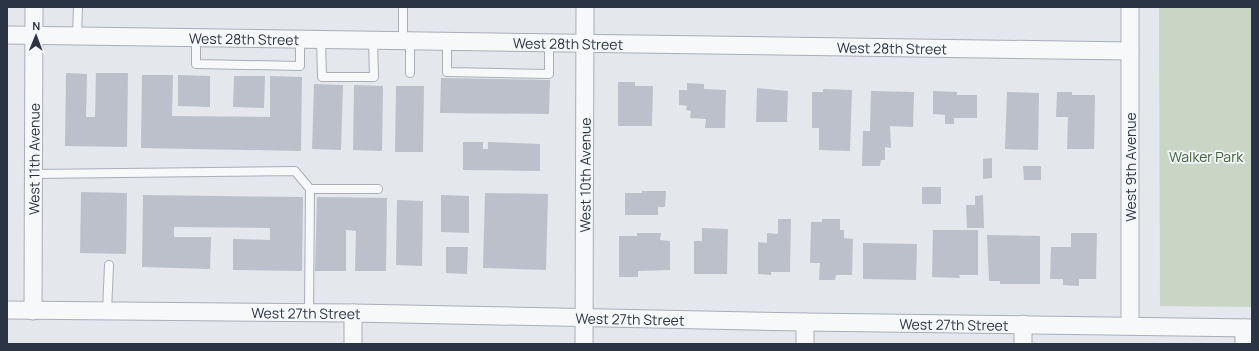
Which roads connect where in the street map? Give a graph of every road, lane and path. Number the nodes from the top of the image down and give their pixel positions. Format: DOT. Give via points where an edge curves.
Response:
graph roads {
  1 [pos="34,7"];
  2 [pos="78,7"];
  3 [pos="403,7"];
  4 [pos="585,7"];
  5 [pos="1130,7"];
  6 [pos="7,35"];
  7 [pos="33,35"];
  8 [pos="77,36"];
  9 [pos="196,38"];
  10 [pos="300,39"];
  11 [pos="321,40"];
  12 [pos="373,40"];
  13 [pos="407,41"];
  14 [pos="446,42"];
  15 [pos="549,43"];
  16 [pos="586,44"];
  17 [pos="1130,51"];
  18 [pos="410,73"];
  19 [pos="33,174"];
  20 [pos="310,189"];
  21 [pos="378,190"];
  22 [pos="109,265"];
  23 [pos="7,310"];
  24 [pos="33,310"];
  25 [pos="107,311"];
  26 [pos="309,313"];
  27 [pos="353,313"];
  28 [pos="583,318"];
  29 [pos="805,322"];
  30 [pos="1023,324"];
  31 [pos="1130,326"];
  32 [pos="1247,333"];
  33 [pos="353,344"];
  34 [pos="584,344"];
  35 [pos="805,344"];
  36 [pos="1024,344"];
  1 -- 7 [label="street, West 11th Avenue"];
  2 -- 8 [label="lane"];
  3 -- 13 [label="lane"];
  4 -- 16 [label="street, West 10th Avenue"];
  5 -- 17 [label="street, West 9th Avenue"];
  6 -- 7 [label="street, West 28th Street"];
  7 -- 8 [label="street, West 28th Street"];
  7 -- 19 [label="street, West 11th Avenue"];
  8 -- 9 [label="street, West 28th Street"];
  9 -- 10 [label="street, West 28th Street"];
  9 -- 10 [label="lane" via="196,64 300,66"];
  10 -- 11 [label="street, West 28th Street"];
  11 -- 12 [label="street, West 28th Street"];
  11 -- 12 [label="lane" via="322,77 374,77"];
  12 -- 13 [label="street, West 28th Street"];
  13 -- 14 [label="street, West 28th Street"];
  13 -- 18 [label="lane"];
  14 -- 15 [label="street, West 28th Street"];
  14 -- 15 [label="lane" via="447,72 549,74"];
  15 -- 16 [label="street, West 28th Street"];
  16 -- 17 [label="street, West 28th Street"];
  16 -- 28 [label="street, West 10th Avenue"];
  17 -- 31 [label="street, West 9th Avenue"];
  19 -- 20 [label="lane" via="295,171"];
  19 -- 24 [label="street, West 11th Avenue"];
  20 -- 21 [label="lane"];
  20 -- 26 [label="lane"];
  22 -- 25 [label="lane"];
  23 -- 24 [label="street, West 27th Street"];
  24 -- 25 [label="street, West 27th Street"];
  25 -- 26 [label="street, West 27th Street"];
  26 -- 27 [label="street, West 27th Street"];
  27 -- 28 [label="street, West 27th Street"];
  27 -- 33 [label="street"];
  28 -- 29 [label="street, West 27th Street"];
  28 -- 34 [label="street, West 10th Avenue"];
  29 -- 30 [label="street, West 27th Street"];
  29 -- 35 [label="street"];
  30 -- 31 [label="street, West 27th Street"];
  30 -- 36 [label="street"];
  31 -- 32 [label="street, West 27th Street"];
}
